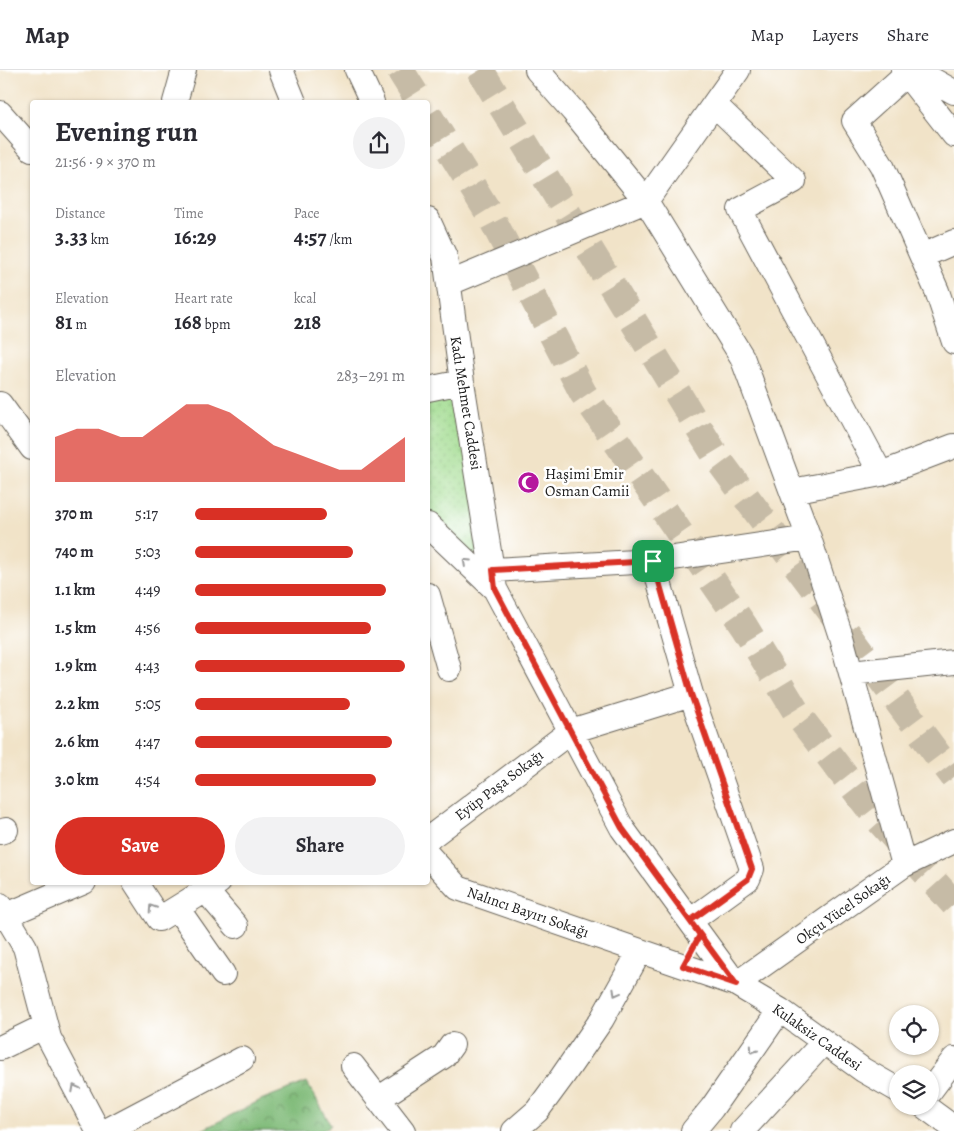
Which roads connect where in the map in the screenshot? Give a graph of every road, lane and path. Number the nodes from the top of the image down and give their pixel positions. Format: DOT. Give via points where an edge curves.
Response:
graph roads {
  1 [pos="184,70"];
  2 [pos="282,70"];
  3 [pos="357,70"];
  4 [pos="537,70"];
  5 [pos="738,70"];
  6 [pos="908,71"];
  7 [pos="954,92"];
  8 [pos="176,100"];
  9 [pos="293,100"];
  10 [pos="371,100"];
  11 [pos="714,104"];
  12 [pos="0,114"];
  13 [pos="954,135"];
  14 [pos="30,147"];
  15 [pos="646,201"];
  16 [pos="430,224"];
  17 [pos="954,242"];
  18 [pos="922,256"];
  19 [pos="450,283"];
  20 [pos="954,342"];
  21 [pos="462,382"];
  22 [pos="430,389"];
  23 [pos="0,404"];
  24 [pos="30,445"];
  25 [pos="954,446"];
  26 [pos="881,474"];
  27 [pos="792,491"];
  28 [pos="430,527"];
  29 [pos="809,538"];
  30 [pos="653,561"];
  31 [pos="494,580"];
  32 [pos="430,603"];
  33 [pos="954,662"];
  34 [pos="449,669"];
  35 [pos="851,673"];
  36 [pos="691,694"];
  37 [pos="571,731"];
  38 [pos="430,837"];
  39 [pos="954,841"];
  40 [pos="430,857"];
  41 [pos="904,865"];
  42 [pos="76,885"];
  43 [pos="137,885"];
  44 [pos="212,887"];
  45 [pos="178,908"];
  46 [pos="2,913"];
  47 [pos="236,926"];
  48 [pos="695,928"];
  49 [pos="640,951"];
  50 [pos="683,966"];
  51 [pos="223,974"];
  52 [pos="736,984"];
  53 [pos="780,1010"];
  54 [pos="45,1026"];
  55 [pos="824,1042"];
  56 [pos="452,1046"];
  57 [pos="0,1048"];
  58 [pos="242,1059"];
  59 [pos="954,1059"];
  60 [pos="353,1066"];
  61 [pos="939,1079"];
  62 [pos="889,1085"];
  63 [pos="378,1099"];
  64 [pos="936,1115"];
  65 [pos="954,1128"];
  66 [pos="98,1131"];
  67 [pos="106,1131"];
  68 [pos="403,1131"];
  69 [pos="514,1131"];
  70 [pos="693,1131"];
  71 [pos="742,1131"];
  1 -- 8 [label="street"];
  2 -- 9 [label="street"];
  3 -- 10 [label="street"];
  4 -- 15 [label="street"];
  5 -- 11 [label="street"];
  6 -- 7 [label="street"];
  6 -- 13 [label="street"];
  6 -- 18 [label="street" via="854,121 882,166"];
  11 -- 15 [label="street"];
  11 -- 26 [label="street" via="794,181 740,210"];
  12 -- 14 [label="street"];
  15 -- 19 [label="street"];
  15 -- 27 [label="street" via="742,357"];
  16 -- 19 [label="street, Kadı Mehmet Caddesi" via="445,257"];
  17 -- 18 [label="street"];
  18 -- 20 [label="street"];
  19 -- 21 [label="street, Kadı Mehmet Caddesi"];
  21 -- 22 [label="street"];
  21 -- 31 [label="street, Kadı Mehmet Caddesi"];
  23 -- 24 [label="street"];
  25 -- 26 [label="street"];
  26 -- 27 [label="street"];
  27 -- 29 [label="street"];
  31 -- 28 [label="street, one-way"];
  29 -- 30 [label="street"];
  29 -- 35 [label="street"];
  30 -- 31 [label="street"];
  30 -- 36 [label="street"];
  31 -- 37 [label="street"];
  32 -- 34 [label="street"];
  33 -- 35 [label="street"];
  35 -- 41 [label="street"];
  36 -- 37 [label="street, Eyüp Paşa Sokağı"];
  36 -- 48 [label="street" via="752,869 748,879"];
  37 -- 38 [label="street, Eyüp Paşa Sokağı"];
  37 -- 48 [label="street" via="622,828"];
  39 -- 41 [label="street, Okçu Yücel Sokağı"];
  40 -- 49 [label="street, Nalıncı Bayırı Sokağı" via="458,888"];
  41 -- 52 [label="street, Okçu Yücel Sokağı"];
  42 -- 46 [label="street"];
  45 -- 43 [label="street, one-way" via="158,919"];
  44 -- 45 [label="street"];
  44 -- 47 [label="street"];
  45 -- 51 [label="street"];
  46 -- 54 [label="street" via="25,947"];
  48 -- 50 [label="street"];
  48 -- 52 [label="street"];
  49 -- 50 [label="street, Nalıncı Bayırı Sokağı"];
  49 -- 69 [label="street, one-way" via="602,1019 562,1077 537,1111"];
  50 -- 52 [label="street, Nalıncı Bayırı Sokağı"];
  52 -- 53 [label="street, Kulaksiz Caddesi"];
  53 -- 55 [label="street, Kulaksiz Caddesi"];
  53 -- 70 [label="street, one-way"];
  54 -- 57 [label="street"];
  66 -- 54 [label="street, one-way"];
  55 -- 62 [label="street, Kulaksiz Caddesi"];
  55 -- 71 [label="street"];
  56 -- 63 [label="street" via="444,1056"];
  58 -- 67 [label="street"];
  59 -- 61 [label="street"];
  60 -- 63 [label="street"];
  63 -- 68 [label="street"];
  64 -- 65 [label="street"];
}
